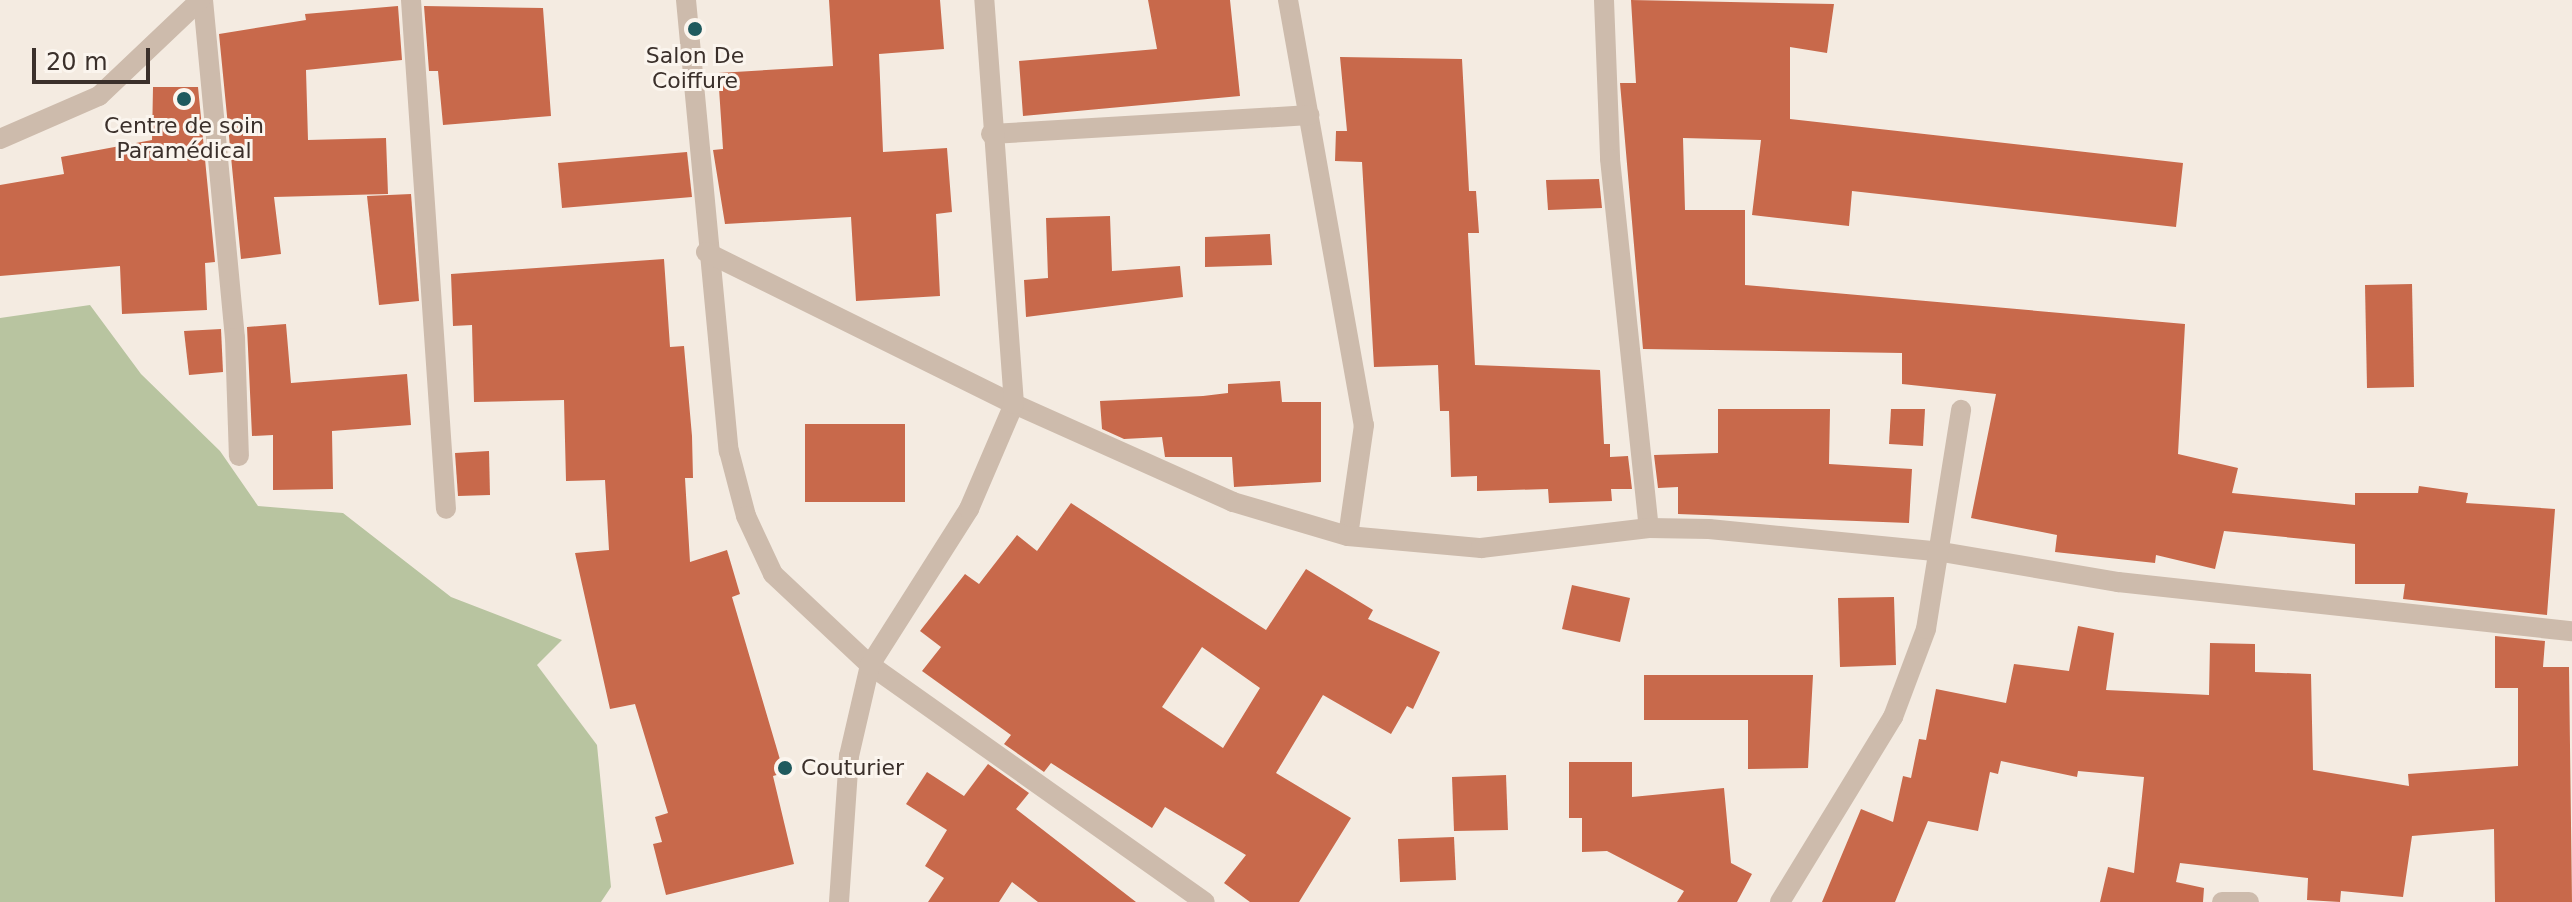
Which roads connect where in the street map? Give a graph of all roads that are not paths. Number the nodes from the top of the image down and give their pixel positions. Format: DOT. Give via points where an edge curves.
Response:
graph roads {
  1 [pos="202,0"];
  2 [pos="411,0"];
  3 [pos="686,0"];
  4 [pos="984,0"];
  5 [pos="1288,0"];
  6 [pos="1604,0"];
  7 [pos="1309,115"];
  8 [pos="991,134"];
  9 [pos="0,139"];
  10 [pos="706,252"];
  11 [pos="1014,404"];
  12 [pos="1961,410"];
  13 [pos="239,456"];
  14 [pos="446,509"];
  15 [pos="1649,528"];
  16 [pos="1348,536"];
  17 [pos="1942,552"];
  18 [pos="2572,631"];
  19 [pos="870,665"];
  20 [pos="839,902"];
  21 [pos="1205,902"];
  22 [pos="1780,902"];
  23 [pos="2222,902"];
  24 [pos="2249,902"];
  1 -- 9 [label="street" via="99,96"];
  1 -- 13 [label="street" via="235,338"];
  2 -- 14 [label="street"];
  3 -- 10 [label="street"];
  4 -- 8 [label="street"];
  5 -- 7 [label="street"];
  6 -- 15 [label="street" via="1610,159"];
  7 -- 8 [label="street"];
  7 -- 16 [label="street" via="1364,425"];
  8 -- 11 [label="street"];
  10 -- 11 [label="street"];
  10 -- 19 [label="street" via="729,451 746,516 773,574"];
  11 -- 16 [label="street" via="1233,502"];
  11 -- 19 [label="street" via="969,509"];
  12 -- 17 [label="street"];
  15 -- 16 [label="street" via="1481,548"];
  15 -- 17 [label="street"];
  17 -- 18 [label="street" via="2118,582"];
  17 -- 22 [label="street" via="1926,629 1893,717"];
  19 -- 20 [label="street" via="849,756"];
  19 -- 21 [label="street"];
  23 -- 24 [label="street"];
}
